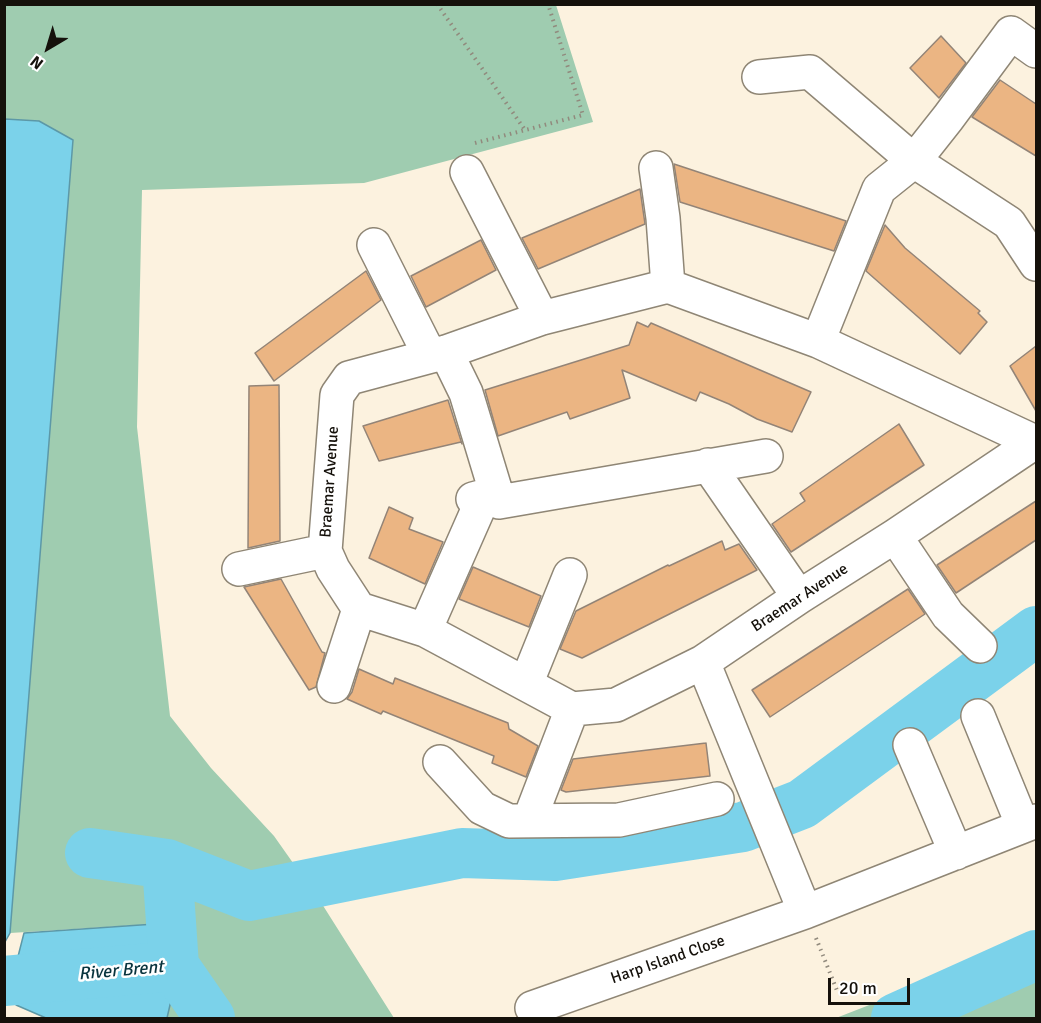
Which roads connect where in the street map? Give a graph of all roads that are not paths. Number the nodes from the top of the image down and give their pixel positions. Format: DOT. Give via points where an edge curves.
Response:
graph roads {
  1 [pos="1024,42"];
  2 [pos="759,77"];
  3 [pos="914,161"];
  4 [pos="656,168"];
  5 [pos="467,172"];
  6 [pos="374,244"];
  7 [pos="1036,264"];
  8 [pos="668,286"];
  9 [pos="542,318"];
  10 [pos="818,341"];
  11 [pos="438,354"];
  12 [pos="1036,442"];
  13 [pos="766,456"];
  14 [pos="708,465"];
  15 [pos="485,499"];
  16 [pos="895,536"];
  17 [pos="326,550"];
  18 [pos="239,570"];
  19 [pos="570,575"];
  20 [pos="799,597"];
  21 [pos="359,609"];
  22 [pos="425,630"];
  23 [pos="980,646"];
  24 [pos="703,662"];
  25 [pos="526,684"];
  26 [pos="334,686"];
  27 [pos="573,709"];
  28 [pos="978,716"];
  29 [pos="910,745"];
  30 [pos="440,762"];
  31 [pos="717,799"];
  32 [pos="530,821"];
  33 [pos="1030,823"];
  34 [pos="956,853"];
  35 [pos="805,912"];
  36 [pos="532,1008"];
  1 -- 3 [label="street" via="961,102"];
  2 -- 3 [label="street" via="810,72"];
  3 -- 7 [label="street" via="1008,223"];
  3 -- 10 [label="street" via="879,189"];
  4 -- 8 [label="street"];
  5 -- 9 [label="street"];
  6 -- 11 [label="street"];
  8 -- 9 [label="street, Braemar Avenue"];
  8 -- 10 [label="street, Braemar Avenue"];
  9 -- 11 [label="street, Braemar Avenue"];
  10 -- 12 [label="street, Braemar Avenue"];
  11 -- 15 [label="street" via="466,393"];
  11 -- 17 [label="street, Braemar Avenue" via="349,378 337,395"];
  12 -- 16 [label="street, Braemar Avenue"];
  13 -- 14 [label="street"];
  14 -- 15 [label="street"];
  14 -- 20 [label="street"];
  15 -- 22 [label="street"];
  16 -- 20 [label="street, Braemar Avenue"];
  16 -- 23 [label="street" via="948,615"];
  17 -- 18 [label="street"];
  17 -- 21 [label="street, Braemar Avenue" via="333,569"];
  19 -- 25 [label="street"];
  20 -- 24 [label="street, Braemar Avenue"];
  21 -- 22 [label="street"];
  21 -- 26 [label="street"];
  22 -- 25 [label="street"];
  24 -- 27 [label="street, Braemar Avenue" via="616,705"];
  24 -- 35 [label="street"];
  25 -- 27 [label="street"];
  27 -- 32 [label="street"];
  28 -- 33 [label="street"];
  29 -- 34 [label="street"];
  30 -- 32 [label="street" via="482,808 509,821"];
  31 -- 32 [label="street" via="619,820"];
  33 -- 34 [label="street, Harp Island Close"];
  34 -- 35 [label="street, Harp Island Close"];
  35 -- 36 [label="street, Harp Island Close"];
}
